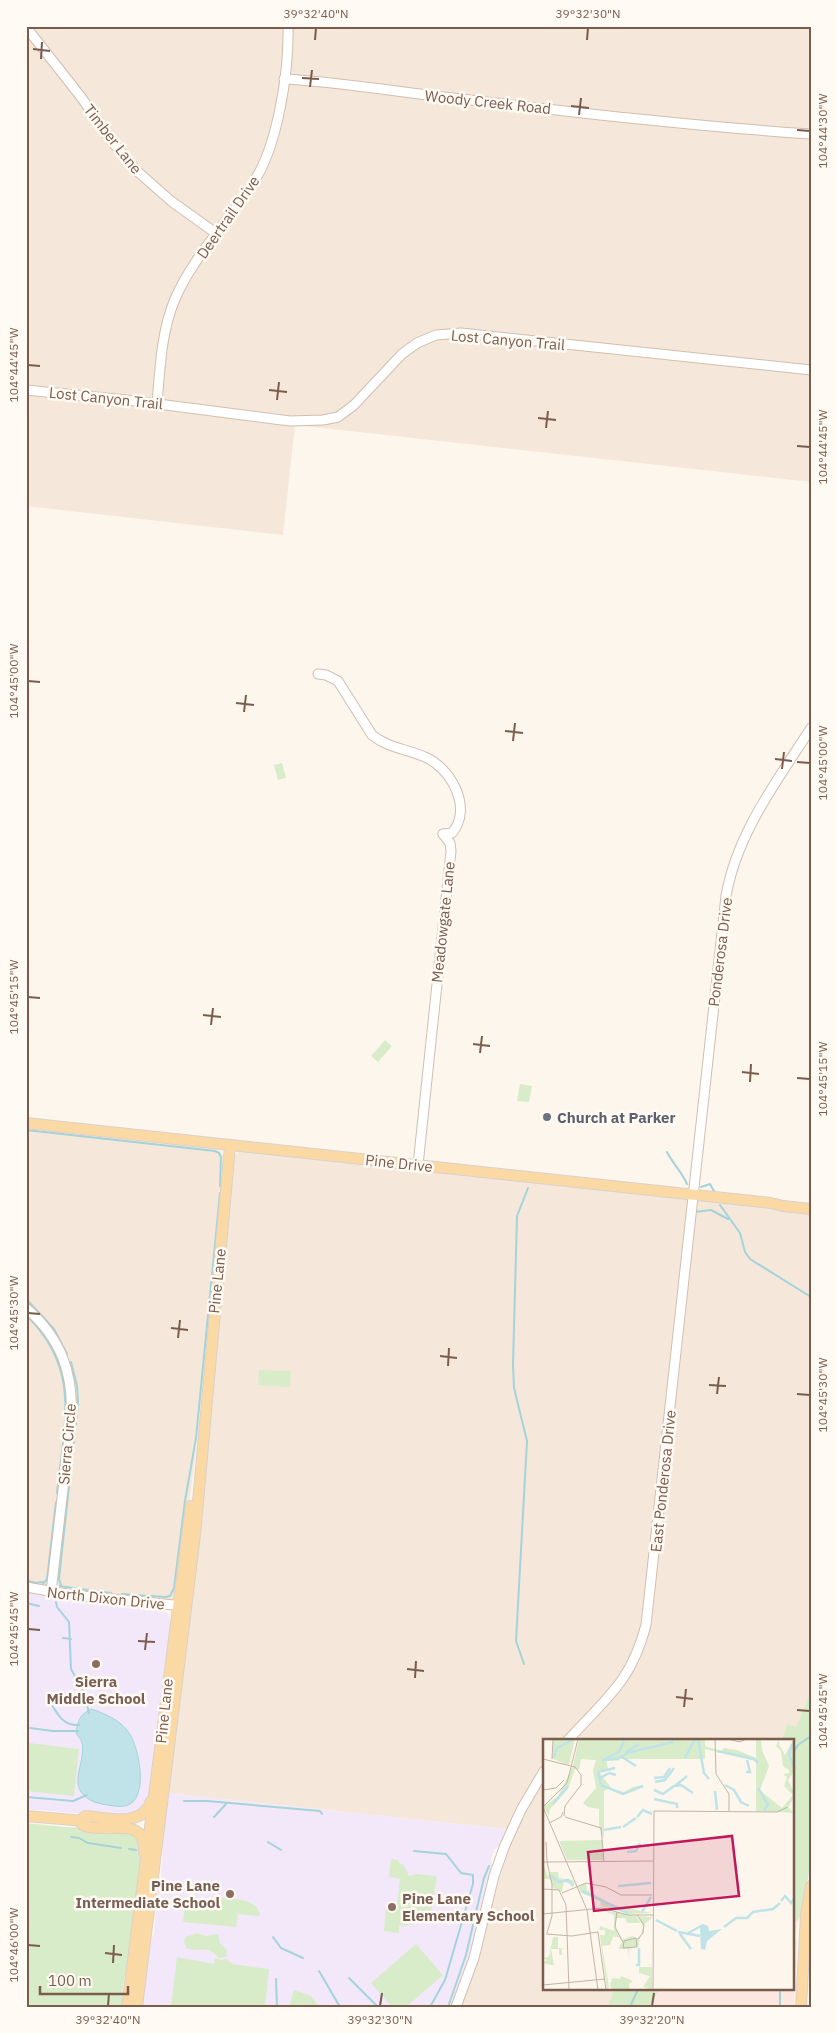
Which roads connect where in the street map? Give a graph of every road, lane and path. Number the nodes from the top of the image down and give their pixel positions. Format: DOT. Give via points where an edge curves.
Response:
graph roads {
  1 [pos="288,26"];
  2 [pos="26,27"];
  3 [pos="284,79"];
  4 [pos="811,134"];
  5 [pos="216,234"];
  6 [pos="811,370"];
  7 [pos="26,390"];
  8 [pos="157,404"];
  9 [pos="318,674"];
  10 [pos="811,728"];
  11 [pos="26,1123"];
  12 [pos="230,1146"];
  13 [pos="418,1165"];
  14 [pos="692,1195"];
  15 [pos="811,1202"];
  16 [pos="771,1203"];
  17 [pos="811,1208"];
  18 [pos="26,1308"];
  19 [pos="26,1587"];
  20 [pos="50,1592"];
  21 [pos="182,1606"];
  22 [pos="160,1734"];
  23 [pos="569,1739"];
  24 [pos="543,1772"];
  25 [pos="26,1816"];
  26 [pos="79,1821"];
  27 [pos="155,1826"];
  28 [pos="811,1886"];
  29 [pos="140,1898"];
  30 [pos="127,2007"];
  31 [pos="137,2007"];
  32 [pos="456,2007"];
  33 [pos="801,2007"];
  1 -- 3 [label="street, Deertrail Drive"];
  2 -- 5 [label="street, Timber Lane" via="137,171"];
  3 -- 4 [label="street, Woody Creek Road" via="690,125"];
  3 -- 5 [label="street, Deertrail Drive" via="278,120 262,170"];
  5 -- 8 [label="street, Deertrail Drive" via="170,311"];
  6 -- 8 [label="street, Lost Canyon Trail" via="461,333 427,338 409,349 338,417 296,421"];
  7 -- 8 [label="street, Lost Canyon Trail"];
  9 -- 13 [label="street, Meadowgate Lane" via="338,681 372,735 390,746 439,765 459,797 456,828 452,833 443,834 450,843 451,851"];
  10 -- 14 [label="street, Ponderosa Drive" via="754,818 729,878"];
  11 -- 12 [label="main road, Pine Drive"];
  12 -- 13 [label="main road, Pine Drive"];
  12 -- 21 [label="main road, Pine Lane"];
  13 -- 14 [label="main road, Pine Drive"];
  14 -- 16 [label="main road, Pine Drive"];
  14 -- 23 [label="street, East Ponderosa Drive" via="646,1626 624,1679"];
  15 -- 16 [label="main road, Pine Drive"];
  16 -- 17 [label="main road, Pine Drive"];
  18 -- 20 [label="street, Sierra Circle" via="56,1343 67,1370 72,1395"];
  19 -- 20 [label="street, North Dixon Drive"];
  20 -- 21 [label="street, North Dixon Drive"];
  21 -- 22 [label="main road, Pine Lane"];
  21 -- 27 [label="main road, Pine Lane"];
  22 -- 26 [label="main road" via="151,1802 146,1812 133,1819 86,1816"];
  22 -- 27 [label="main road, Pine Lane"];
  24 -- 32 [label="street" via="506,1842 494,1876 474,1958"];
  25 -- 26 [label="main road"];
  26 -- 27 [label="main road"];
  26 -- 29 [label="main road" via="85,1826 128,1829 140,1835 145,1848"];
  27 -- 29 [label="main road, Pine Lane"];
  27 -- 31 [label="main road, Pine Lane"];
  28 -- 33 [label="main road" via="806,1914"];
  29 -- 30 [label="main road, Pine Lane"];
}
